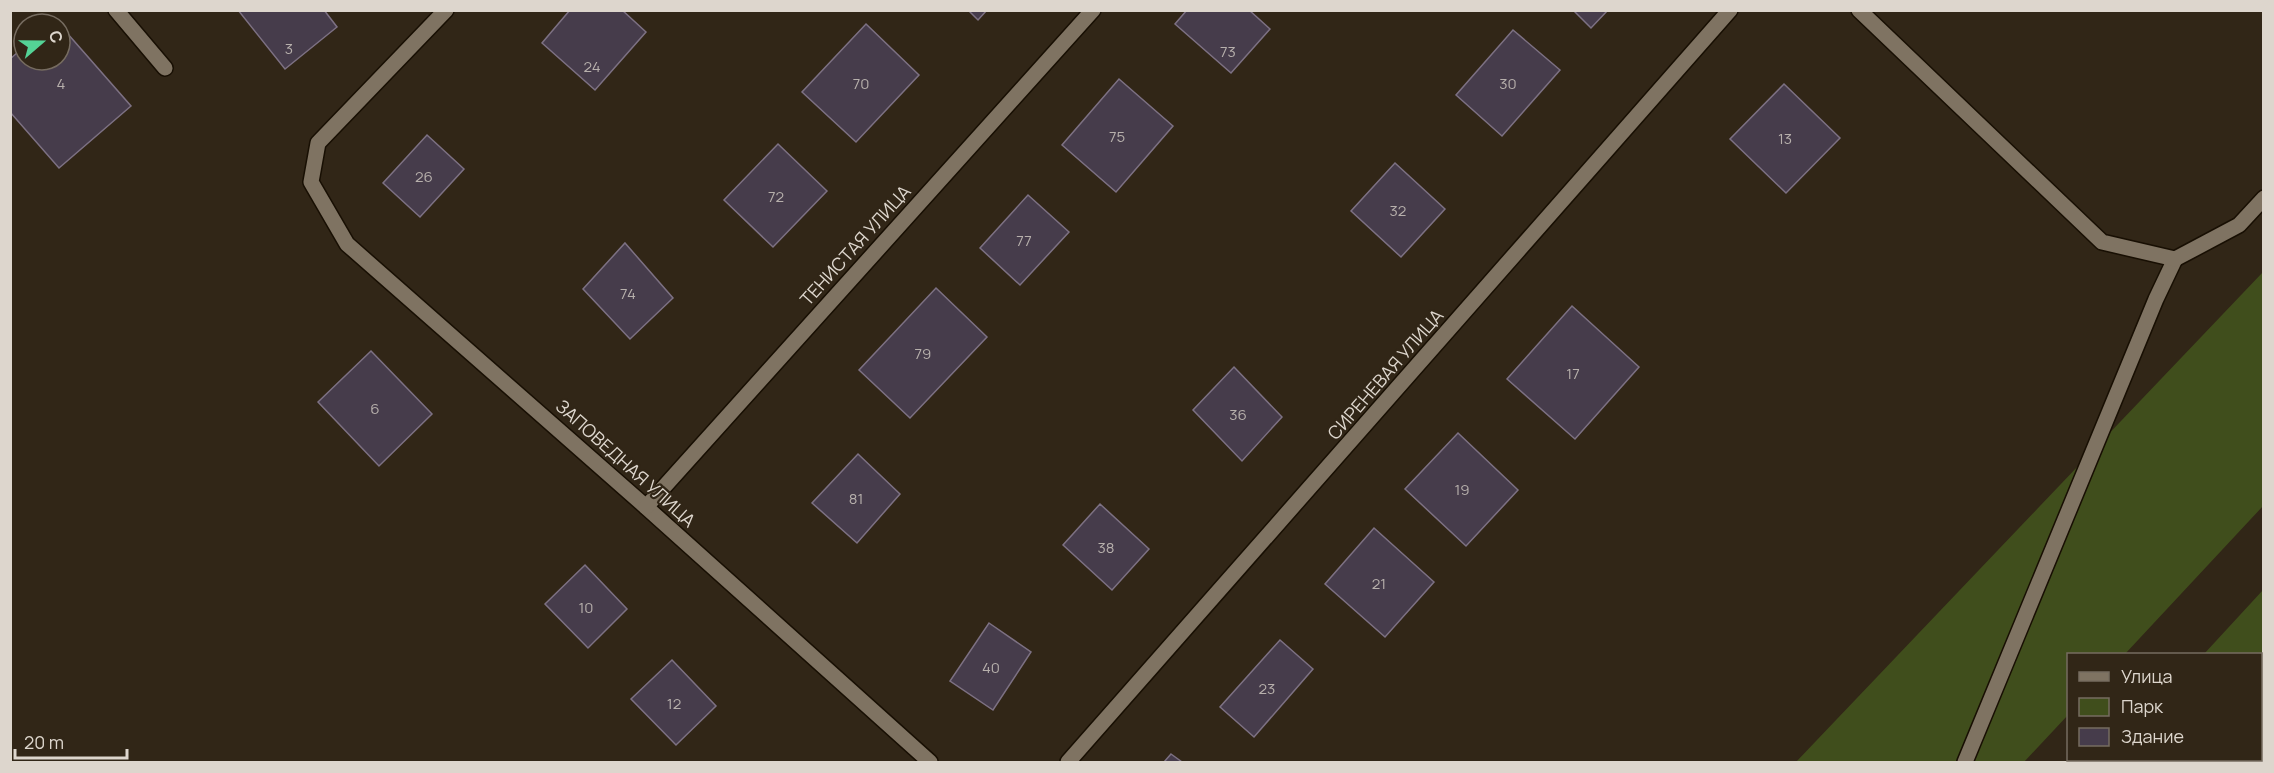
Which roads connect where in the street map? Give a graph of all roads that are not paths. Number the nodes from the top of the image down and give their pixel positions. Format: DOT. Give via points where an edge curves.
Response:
graph roads {
  1 [pos="116,10"];
  2 [pos="446,10"];
  3 [pos="1093,10"];
  4 [pos="1730,10"];
  5 [pos="1859,10"];
  6 [pos="165,68"];
  7 [pos="2264,198"];
  8 [pos="2175,259"];
  9 [pos="646,507"];
  10 [pos="930,762"];
  11 [pos="1068,762"];
  12 [pos="1965,762"];
  1 -- 6 [label="street"];
  2 -- 9 [label="street, ЗАПОВЕДНАЯ УЛИЦА" via="318,143 311,182 347,244"];
  3 -- 9 [label="street, ТЕНИСТАЯ УЛИЦА"];
  4 -- 11 [label="street, СИРЕНЕВАЯ УЛИЦА"];
  5 -- 8 [label="street" via="2102,242"];
  7 -- 8 [label="street" via="2239,225"];
  8 -- 12 [label="street"];
  9 -- 10 [label="street, ЗАПОВЕДНАЯ УЛИЦА"];
}
